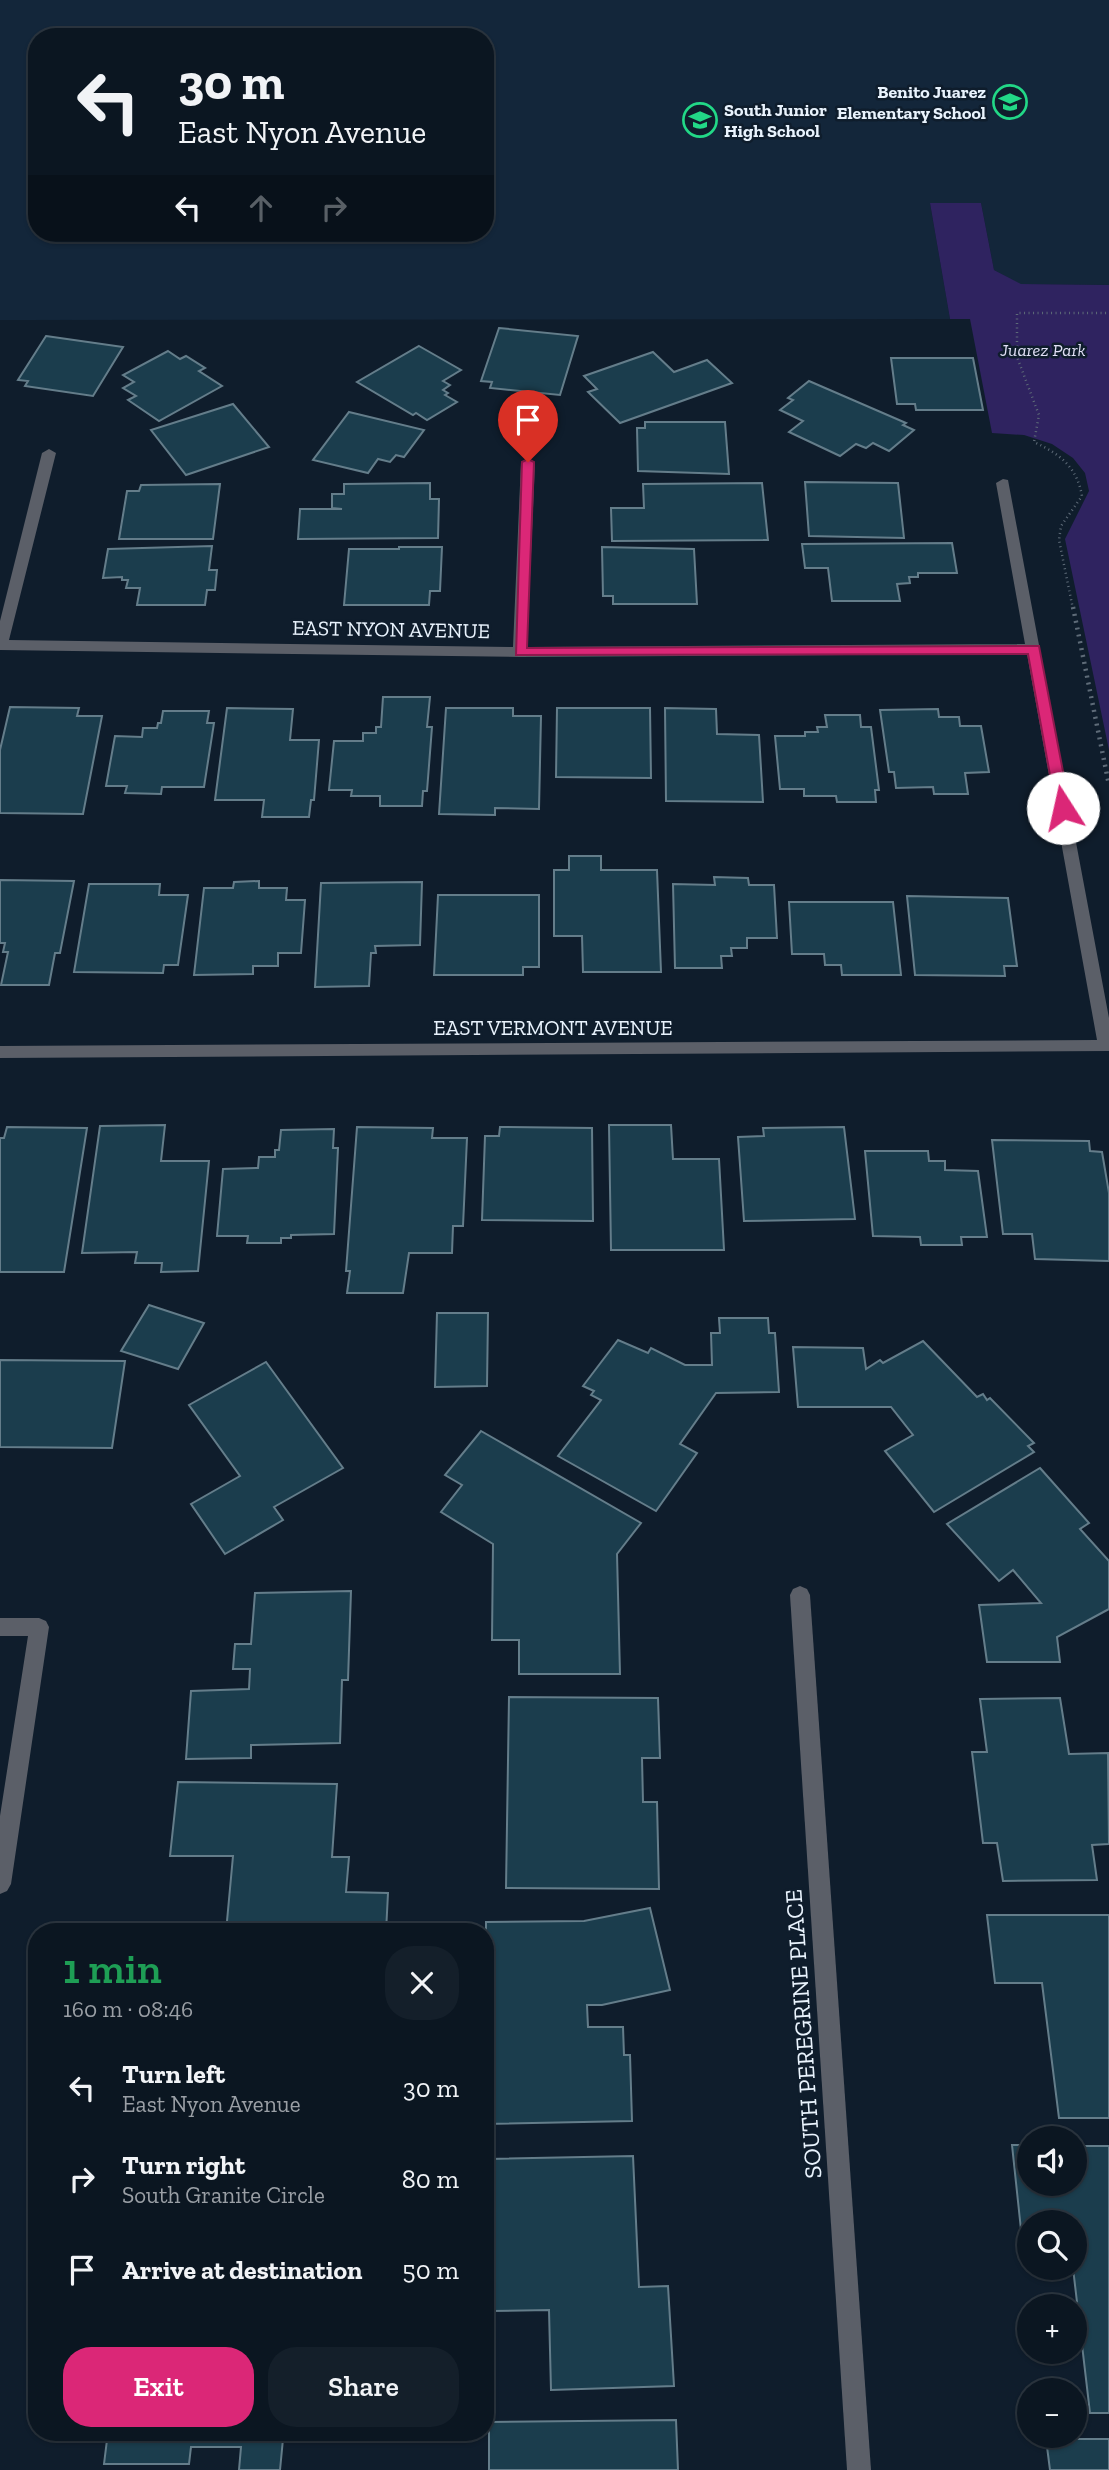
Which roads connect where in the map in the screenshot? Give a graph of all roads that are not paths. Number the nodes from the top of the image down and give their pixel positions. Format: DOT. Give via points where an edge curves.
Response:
graph roads {
  1 [pos="49,453"];
  2 [pos="528,462"];
  3 [pos="1003,483"];
  4 [pos="0,645"];
  5 [pos="1034,649"];
  6 [pos="520,652"];
  7 [pos="0,1052"];
  8 [pos="800,1595"];
  9 [pos="0,1627"];
  10 [pos="0,1884"];
  11 [pos="859,2470"];
  1 -- 4 [label="street"];
  2 -- 6 [label="street"];
  3 -- 5 [label="street"];
  4 -- 6 [label="street, EAST NYON AVENUE"];
  5 -- 6 [label="street, EAST NYON AVENUE"];
  5 -- 7 [label="street, EAST VERMONT AVENUE" via="1106,1046"];
  8 -- 11 [label="street, SOUTH PEREGRINE PLACE"];
  9 -- 10 [label="street" via="39,1627"];
}
